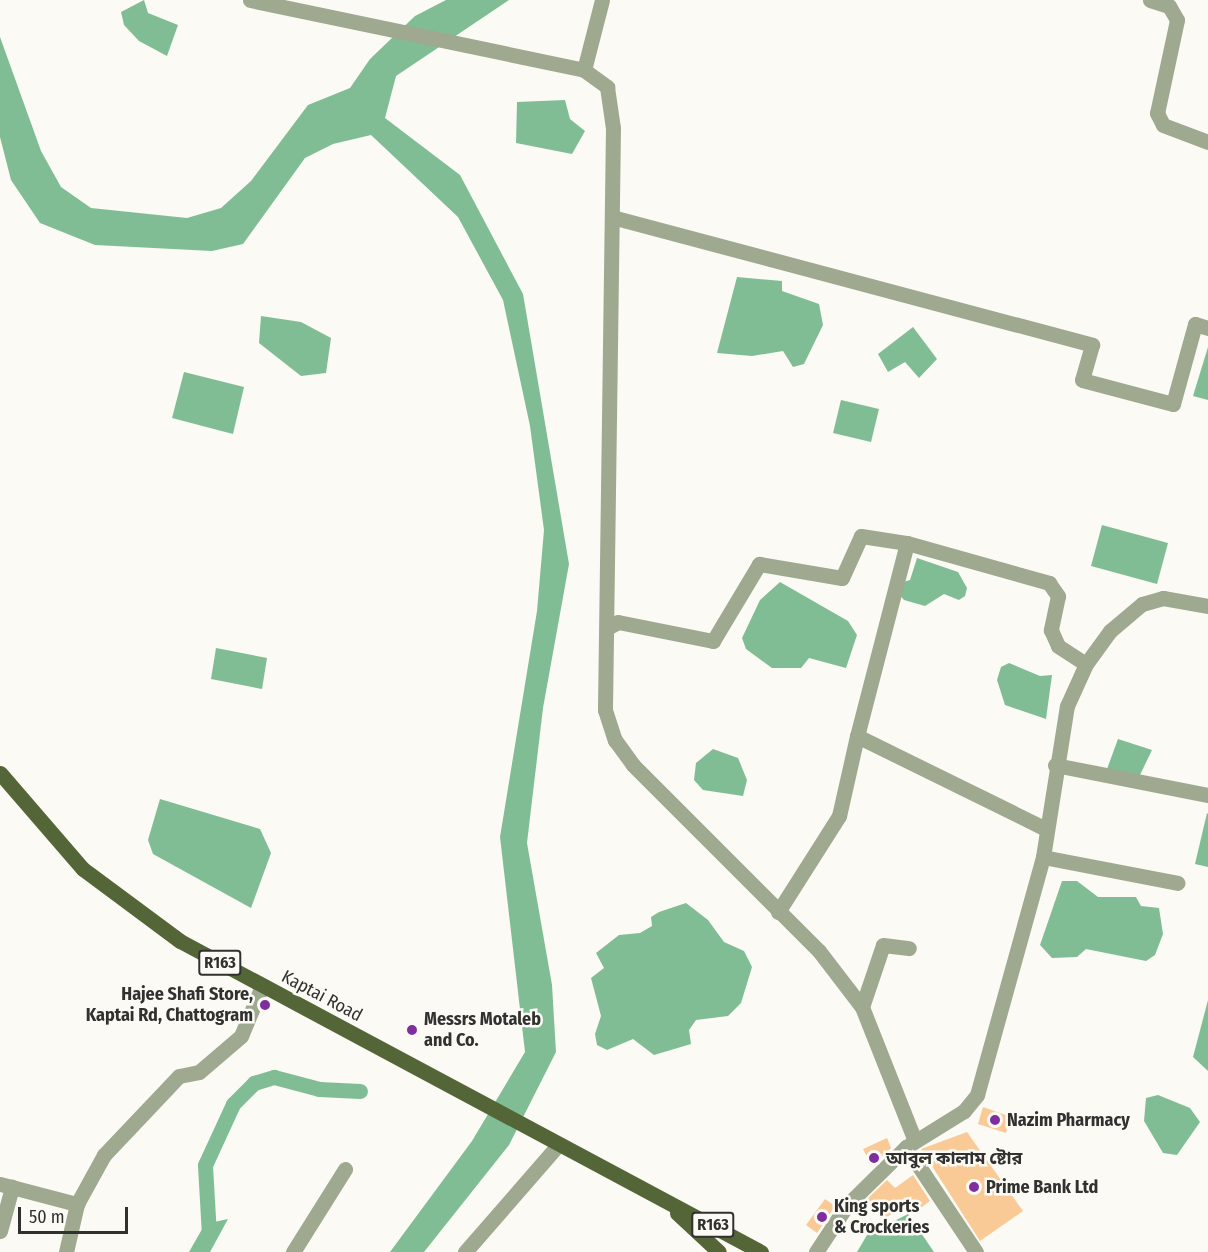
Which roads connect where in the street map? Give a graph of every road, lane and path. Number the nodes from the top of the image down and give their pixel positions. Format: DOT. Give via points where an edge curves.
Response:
graph roads {
  1 [pos="250,0"];
  2 [pos="602,0"];
  3 [pos="1150,0"];
  4 [pos="267,2"];
  5 [pos="584,70"];
  6 [pos="1208,142"];
  7 [pos="612,217"];
  8 [pos="1208,328"];
  9 [pos="906,543"];
  10 [pos="1208,606"];
  11 [pos="609,627"];
  12 [pos="1086,664"];
  13 [pos="857,736"];
  14 [pos="1055,765"];
  15 [pos="0,773"];
  16 [pos="1208,795"];
  17 [pos="1046,829"];
  18 [pos="1042,857"];
  19 [pos="1178,883"];
  20 [pos="778,912"];
  21 [pos="909,948"];
  22 [pos="262,986"];
  23 [pos="862,1007"];
  24 [pos="911,1144"];
  25 [pos="558,1145"];
  26 [pos="345,1169"];
  27 [pos="6,1186"];
  28 [pos="664,1200"];
  29 [pos="77,1204"];
  30 [pos="0,1231"];
  31 [pos="66,1252"];
  32 [pos="293,1252"];
  33 [pos="465,1252"];
  34 [pos="719,1252"];
  35 [pos="761,1252"];
  36 [pos="816,1252"];
  37 [pos="975,1252"];
  1 -- 4 [label="street"];
  2 -- 5 [label="street"];
  3 -- 6 [label="street" via="1168,6 1177,20 1157,113 1163,126"];
  4 -- 5 [label="street"];
  5 -- 7 [label="street" via="607,87 613,128"];
  7 -- 8 [label="street" via="1092,345 1082,380 1173,404 1195,324"];
  7 -- 11 [label="street"];
  9 -- 11 [label="street" via="861,536 842,578 759,564 713,641 618,622"];
  9 -- 12 [label="street" via="1049,583 1058,596 1051,630 1058,646"];
  9 -- 13 [label="street"];
  10 -- 12 [label="street" via="1163,598 1142,604 1110,631"];
  11 -- 20 [label="street" via="603,668 605,710 615,740 633,765"];
  12 -- 14 [label="street" via="1067,706"];
  13 -- 17 [label="street"];
  13 -- 20 [label="street" via="839,816"];
  14 -- 16 [label="street"];
  14 -- 17 [label="street"];
  15 -- 22 [label="main road, Kaptai Road / R163" via="83,869 126,905"];
  17 -- 18 [label="street"];
  18 -- 19 [label="street"];
  18 -- 24 [label="street" via="976,1095 964,1112"];
  20 -- 23 [label="street" via="819,951"];
  21 -- 23 [label="street" via="883,945"];
  22 -- 25 [label="main road, Kaptai Road / R163"];
  22 -- 29 [label="street" via="241,1036 199,1072 180,1076 104,1155"];
  23 -- 24 [label="street"];
  24 -- 36 [label="street" via="847,1205"];
  24 -- 37 [label="street"];
  25 -- 28 [label="main road, Kaptai Road / R163"];
  25 -- 33 [label="street"];
  26 -- 32 [label="street"];
  27 -- 29 [label="street"];
  27 -- 30 [label="street"];
  28 -- 34 [label="main road, R163"];
  28 -- 35 [label="main road, R163"];
  29 -- 31 [label="street"];
}
